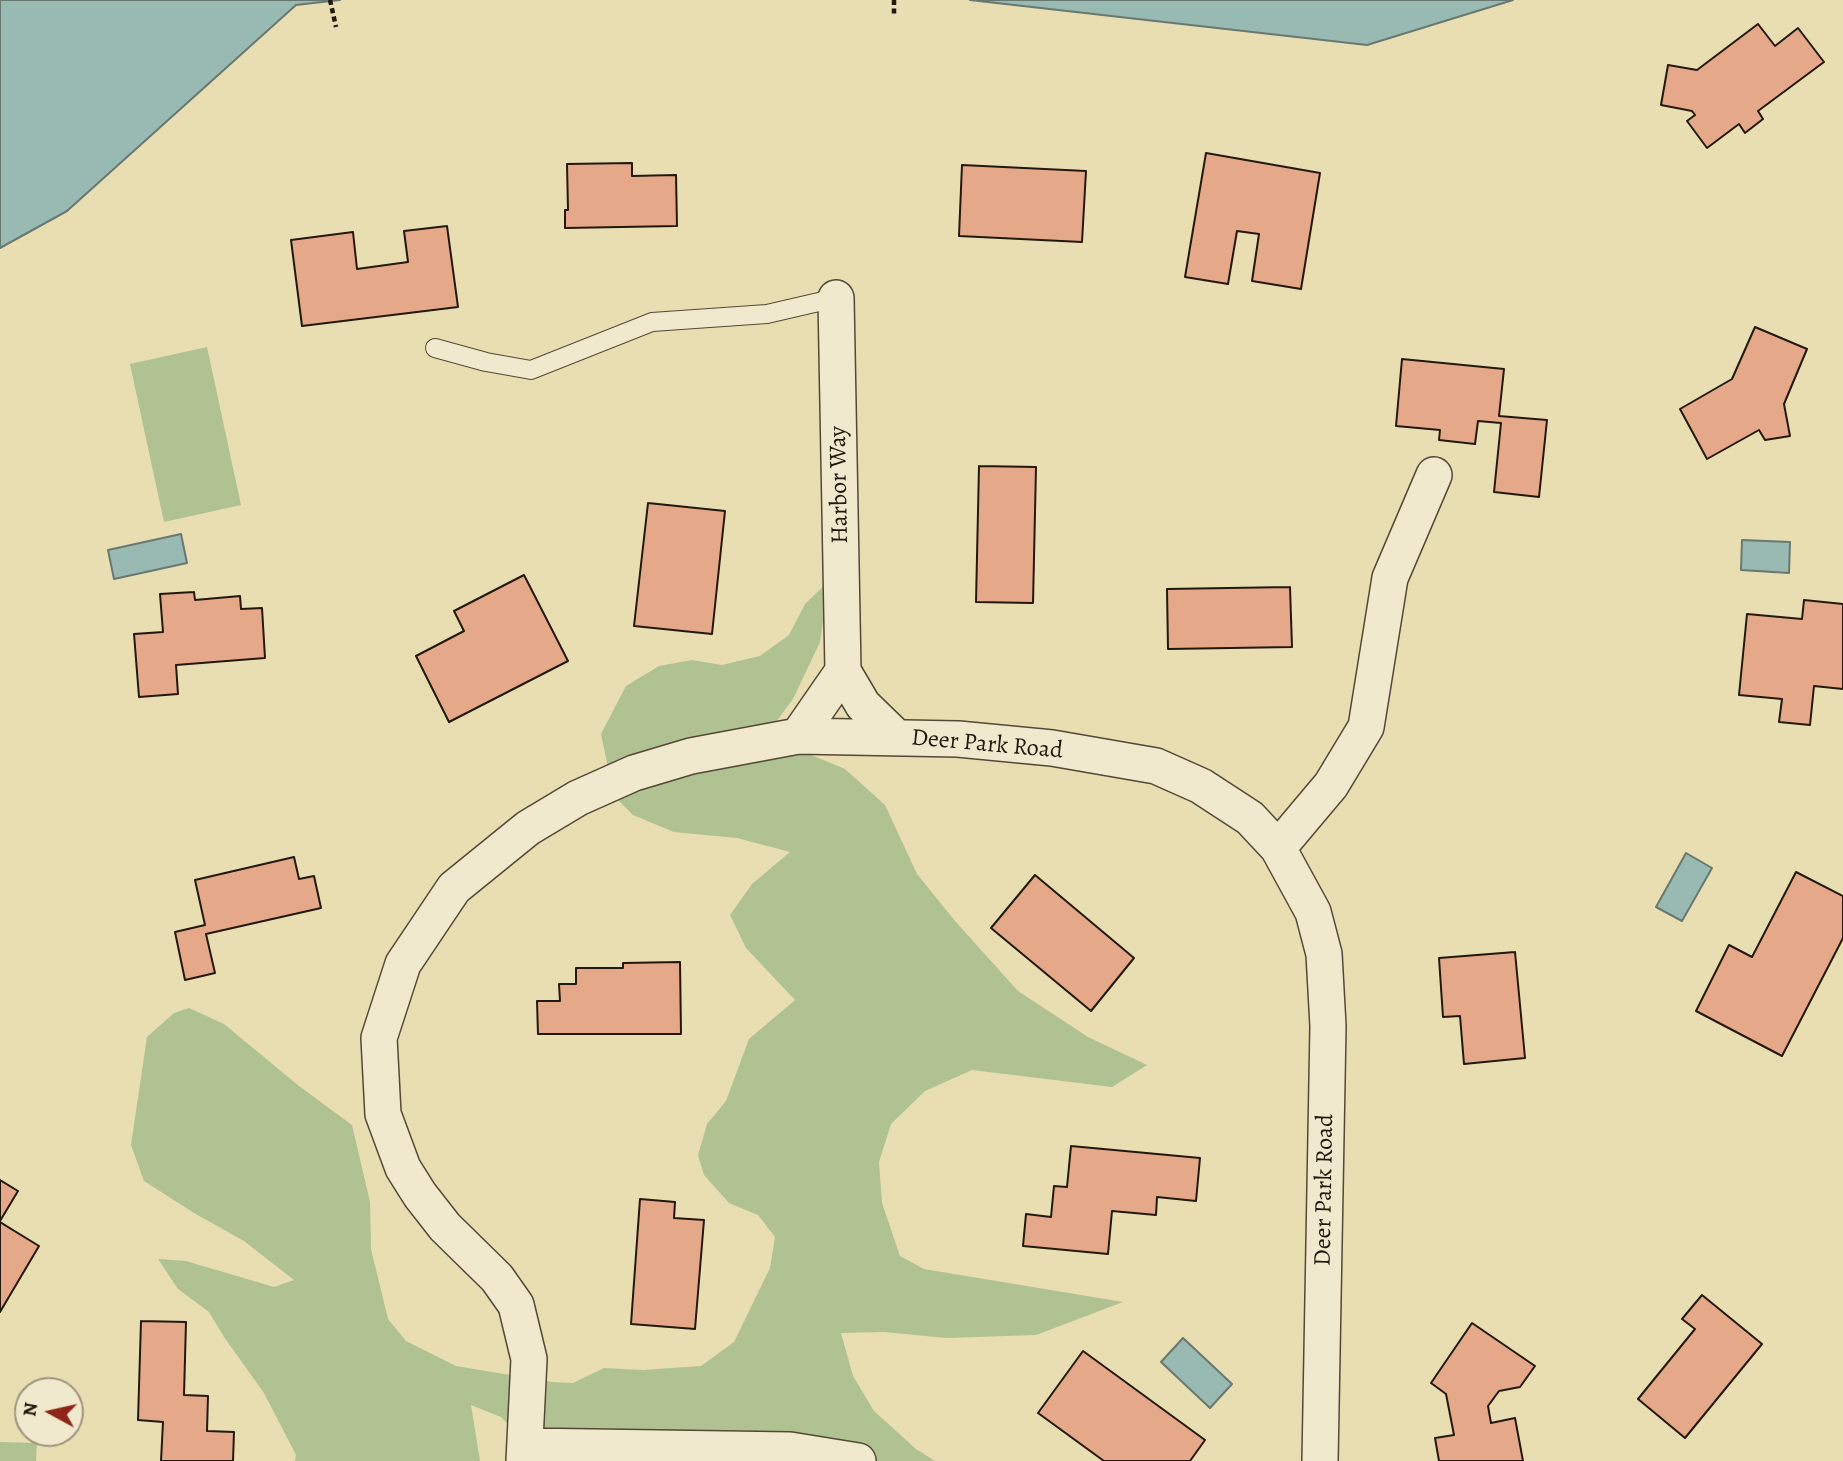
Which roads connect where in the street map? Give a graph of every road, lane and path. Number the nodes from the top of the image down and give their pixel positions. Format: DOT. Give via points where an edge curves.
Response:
graph roads {
  1 [pos="330,0"];
  2 [pos="894,0"];
  3 [pos="894,16"];
  4 [pos="336,27"];
  5 [pos="836,298"];
  6 [pos="435,348"];
  7 [pos="1434,475"];
  8 [pos="843,671"];
  9 [pos="798,736"];
  10 [pos="897,738"];
  11 [pos="1279,848"];
  12 [pos="525,1454"];
  13 [pos="858,1461"];
  14 [pos="1320,1461"];
  1 -- 4 [label="path"];
  2 -- 3 [label="path"];
  5 -- 6 [label="lane" via="766,314 652,322 531,370"];
  5 -- 8 [label="street, Harbor Way"];
  7 -- 11 [label="street" via="1390,578 1366,727 1331,785"];
  8 -- 9 [label="street"];
  8 -- 10 [label="street, Deer Park Road" via="863,705"];
  9 -- 10 [label="street"];
  9 -- 12 [label="street" via="691,756 634,773 578,798 528,828 454,888 402,964 379,1038 383,1114 403,1168 420,1195 497,1278 516,1306 529,1360"];
  10 -- 11 [label="street, Deer Park Road" via="1052,748 1156,766 1201,786 1250,818"];
  11 -- 14 [label="street, Deer Park Road" via="1313,912 1324,954 1328,1026"];
  12 -- 13 [label="street" via="790,1451"];
}
